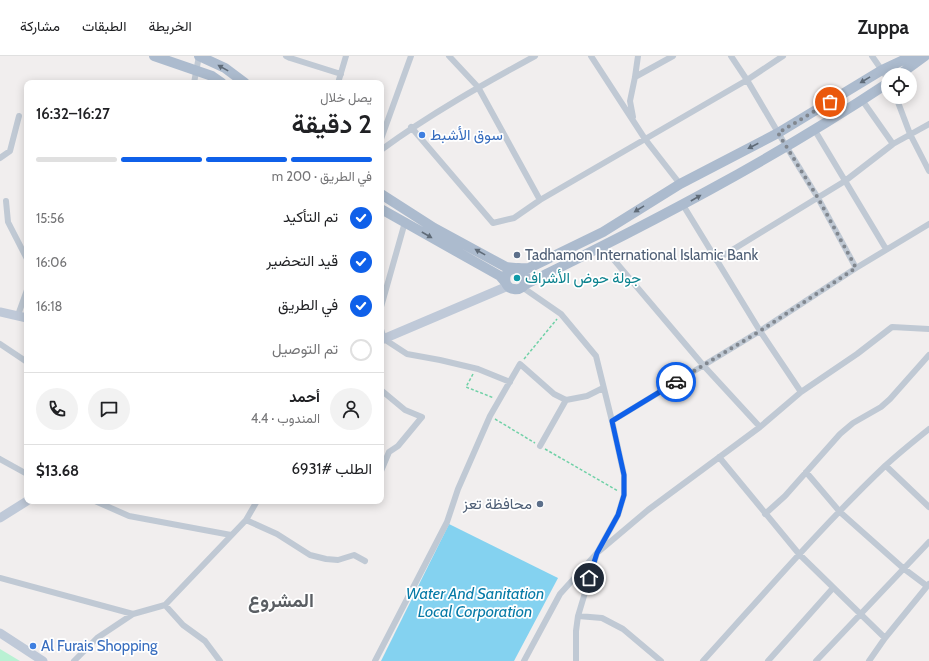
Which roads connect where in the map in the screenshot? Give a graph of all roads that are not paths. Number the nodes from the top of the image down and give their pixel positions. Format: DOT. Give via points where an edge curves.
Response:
graph roads {
  1 [pos="154,56"];
  2 [pos="199,56"];
  3 [pos="286,56"];
  4 [pos="346,56"];
  5 [pos="411,56"];
  6 [pos="449,56"];
  7 [pos="535,56"];
  8 [pos="592,56"];
  9 [pos="638,56"];
  10 [pos="673,56"];
  11 [pos="731,56"];
  12 [pos="783,56"];
  13 [pos="872,56"];
  14 [pos="912,56"];
  15 [pos="925,56"];
  16 [pos="886,68"];
  17 [pos="909,68"];
  18 [pos="881,69"];
  19 [pos="881,71"];
  20 [pos="197,72"];
  21 [pos="341,74"];
  22 [pos="635,77"];
  23 [pos="195,80"];
  24 [pos="218,80"];
  25 [pos="241,80"];
  26 [pos="339,80"];
  27 [pos="747,80"];
  28 [pos="478,87"];
  29 [pos="881,88"];
  30 [pos="862,100"];
  31 [pos="899,104"];
  32 [pos="19,116"];
  33 [pos="634,120"];
  34 [pos="929,124"];
  35 [pos="412,127"];
  36 [pos="814,129"];
  37 [pos="384,132"];
  38 [pos="778,133"];
  39 [pos="910,134"];
  40 [pos="645,139"];
  41 [pos="893,144"];
  42 [pos="786,146"];
  43 [pos="384,148"];
  44 [pos="0,158"];
  45 [pos="929,171"];
  46 [pos="845,181"];
  47 [pos="680,184"];
  48 [pos="384,196"];
  49 [pos="818,198"];
  50 [pos="540,200"];
  51 [pos="6,201"];
  52 [pos="683,206"];
  53 [pos="384,211"];
  54 [pos="405,222"];
  55 [pos="929,224"];
  56 [pos="603,247"];
  57 [pos="886,249"];
  58 [pos="24,253"];
  59 [pos="716,260"];
  60 [pos="517,268"];
  61 [pos="856,268"];
  62 [pos="507,285"];
  63 [pos="523,286"];
  64 [pos="384,296"];
  65 [pos="24,306"];
  66 [pos="0,312"];
  67 [pos="22,316"];
  68 [pos="929,329"];
  69 [pos="760,331"];
  70 [pos="384,340"];
  71 [pos="384,342"];
  72 [pos="0,344"];
  73 [pos="929,355"];
  74 [pos="24,360"];
  75 [pos="703,365"];
  76 [pos="510,382"];
  77 [pos="603,388"];
  78 [pos="384,392"];
  79 [pos="801,392"];
  80 [pos="566,400"];
  81 [pos="612,421"];
  82 [pos="760,427"];
  83 [pos="929,429"];
  84 [pos="540,446"];
  85 [pos="384,456"];
  86 [pos="719,457"];
  87 [pos="0,459"];
  88 [pos="886,466"];
  89 [pos="24,472"];
  90 [pos="806,472"];
  91 [pos="24,503"];
  92 [pos="102,504"];
  93 [pos="255,504"];
  94 [pos="929,507"];
  95 [pos="840,512"];
  96 [pos="765,514"];
  97 [pos="0,518"];
  98 [pos="246,520"];
  99 [pos="231,535"];
  100 [pos="929,542"];
  101 [pos="597,553"];
  102 [pos="800,554"];
  103 [pos="365,561"];
  104 [pos="903,568"];
  105 [pos="0,578"];
  106 [pos="928,585"];
  107 [pos="834,588"];
  108 [pos="165,605"];
  109 [pos="133,614"];
  110 [pos="861,615"];
  111 [pos="578,616"];
  112 [pos="0,633"];
  113 [pos="885,638"];
  114 [pos="43,661"];
  115 [pos="74,661"];
  116 [pos="220,661"];
  117 [pos="375,661"];
  118 [pos="524,661"];
  119 [pos="576,661"];
  120 [pos="661,661"];
  121 [pos="703,661"];
  122 [pos="768,661"];
  123 [pos="816,661"];
  124 [pos="869,661"];
  1 -- 20 [label="main road"];
  2 -- 20 [label="street"];
  25 -- 2 [label="main road, one-way" via="225,68"];
  3 -- 21 [label="street"];
  4 -- 21 [label="street"];
  5 -- 37 [label="street"];
  6 -- 28 [label="street"];
  7 -- 28 [label="street"];
  8 -- 33 [label="street"];
  9 -- 22 [label="street"];
  10 -- 22 [label="street"];
  11 -- 27 [label="street"];
  12 -- 27 [label="street"];
  13 -- 18 [label="street"];
  14 -- 16 [label="main road"];
  15 -- 17 [label="main road"];
  19 -- 38 [label="main road, one-way"];
  20 -- 23 [label="street"];
  20 -- 24 [label="main road"];
  21 -- 26 [label="street"];
  22 -- 33 [label="street" via="630,101"];
  27 -- 38 [label="street"];
  27 -- 40 [label="street"];
  28 -- 35 [label="street"];
  28 -- 50 [label="street"];
  29 -- 30 [label="main road"];
  30 -- 36 [label="main road"];
  30 -- 41 [label="street"];
  31 -- 39 [label="street"];
  32 -- 44 [label="street" via="10,151"];
  33 -- 40 [label="street"];
  34 -- 39 [label="street"];
  35 -- 43 [label="street"];
  35 -- 50 [label="street" via="493,223 514,218"];
  36 -- 42 [label="main road"];
  36 -- 46 [label="street"];
  38 -- 42 [label="street"];
  38 -- 47 [label="main road, one-way"];
  39 -- 41 [label="street"];
  39 -- 45 [label="street"];
  40 -- 47 [label="street"];
  40 -- 50 [label="street"];
  41 -- 46 [label="street"];
  42 -- 49 [label="street"];
  52 -- 42 [label="main road, one-way"];
  46 -- 49 [label="street"];
  46 -- 57 [label="street"];
  47 -- 60 [label="main road, one-way" via="603,232 528,268"];
  60 -- 48 [label="main road, one-way" via="506,267 434,228"];
  49 -- 59 [label="street"];
  49 -- 61 [label="street"];
  51 -- 58 [label="street" via="8,222"];
  52 -- 56 [label="main road"];
  52 -- 59 [label="street"];
  53 -- 54 [label="main road"];
  54 -- 62 [label="main road, one-way" via="500,276"];
  54 -- 64 [label="street"];
  55 -- 57 [label="street"];
  56 -- 63 [label="main road"];
  56 -- 75 [label="street"];
  57 -- 61 [label="street"];
  59 -- 69 [label="street"];
  60 -- 62 [label="main road" via="506,273"];
  60 -- 63 [label="main road" via="526,275"];
  61 -- 69 [label="street"];
  62 -- 63 [label="main road" via="514,289"];
  62 -- 70 [label="main road"];
  63 -- 77 [label="street" via="561,314 596,356"];
  65 -- 67 [label="street"];
  66 -- 67 [label="main road"];
  68 -- 79 [label="street" via="892,327"];
  69 -- 75 [label="street"];
  69 -- 79 [label="street"];
  71 -- 76 [label="street" via="407,354 475,369"];
  72 -- 74 [label="street"];
  73 -- 90 [label="street" via="890,399 840,434"];
  75 -- 81 [label="street"];
  75 -- 82 [label="street"];
  76 -- 80 [label="street" via="520,364 554,394"];
  76 -- 117 [label="street" via="490,416 458,489 447,522"];
  77 -- 80 [label="street" via="587,396"];
  77 -- 81 [label="street"];
  78 -- 85 [label="street" via="405,410 422,417 398,446"];
  79 -- 82 [label="street"];
  80 -- 84 [label="street"];
  81 -- 101 [label="street" via="624,475 624,495 618,515"];
  82 -- 86 [label="street"];
  83 -- 88 [label="street"];
  86 -- 96 [label="street"];
  86 -- 101 [label="street" via="648,510"];
  87 -- 89 [label="street"];
  88 -- 94 [label="street"];
  88 -- 95 [label="street"];
  90 -- 95 [label="street"];
  90 -- 96 [label="street"];
  91 -- 97 [label="main road"];
  92 -- 99 [label="street" via="129,516"];
  93 -- 98 [label="street"];
  95 -- 102 [label="street"];
  95 -- 104 [label="street"];
  96 -- 102 [label="street"];
  98 -- 99 [label="street"];
  98 -- 103 [label="street" via="277,534 310,555 338,560 354,555"];
  99 -- 108 [label="street"];
  100 -- 104 [label="street"];
  101 -- 111 [label="street"];
  101 -- 118 [label="street" via="560,594"];
  102 -- 107 [label="street"];
  102 -- 121 [label="street"];
  104 -- 106 [label="street"];
  104 -- 110 [label="street"];
  105 -- 109 [label="street"];
  106 -- 113 [label="street"];
  107 -- 110 [label="street"];
  107 -- 122 [label="street"];
  108 -- 109 [label="street"];
  108 -- 116 [label="street" via="183,625 205,641"];
  109 -- 115 [label="street" via="97,638"];
  110 -- 113 [label="street"];
  110 -- 123 [label="street"];
  111 -- 119 [label="street"];
  111 -- 120 [label="street" via="602,618 624,629"];
  112 -- 114 [label="main road"];
  113 -- 124 [label="street"];
}
